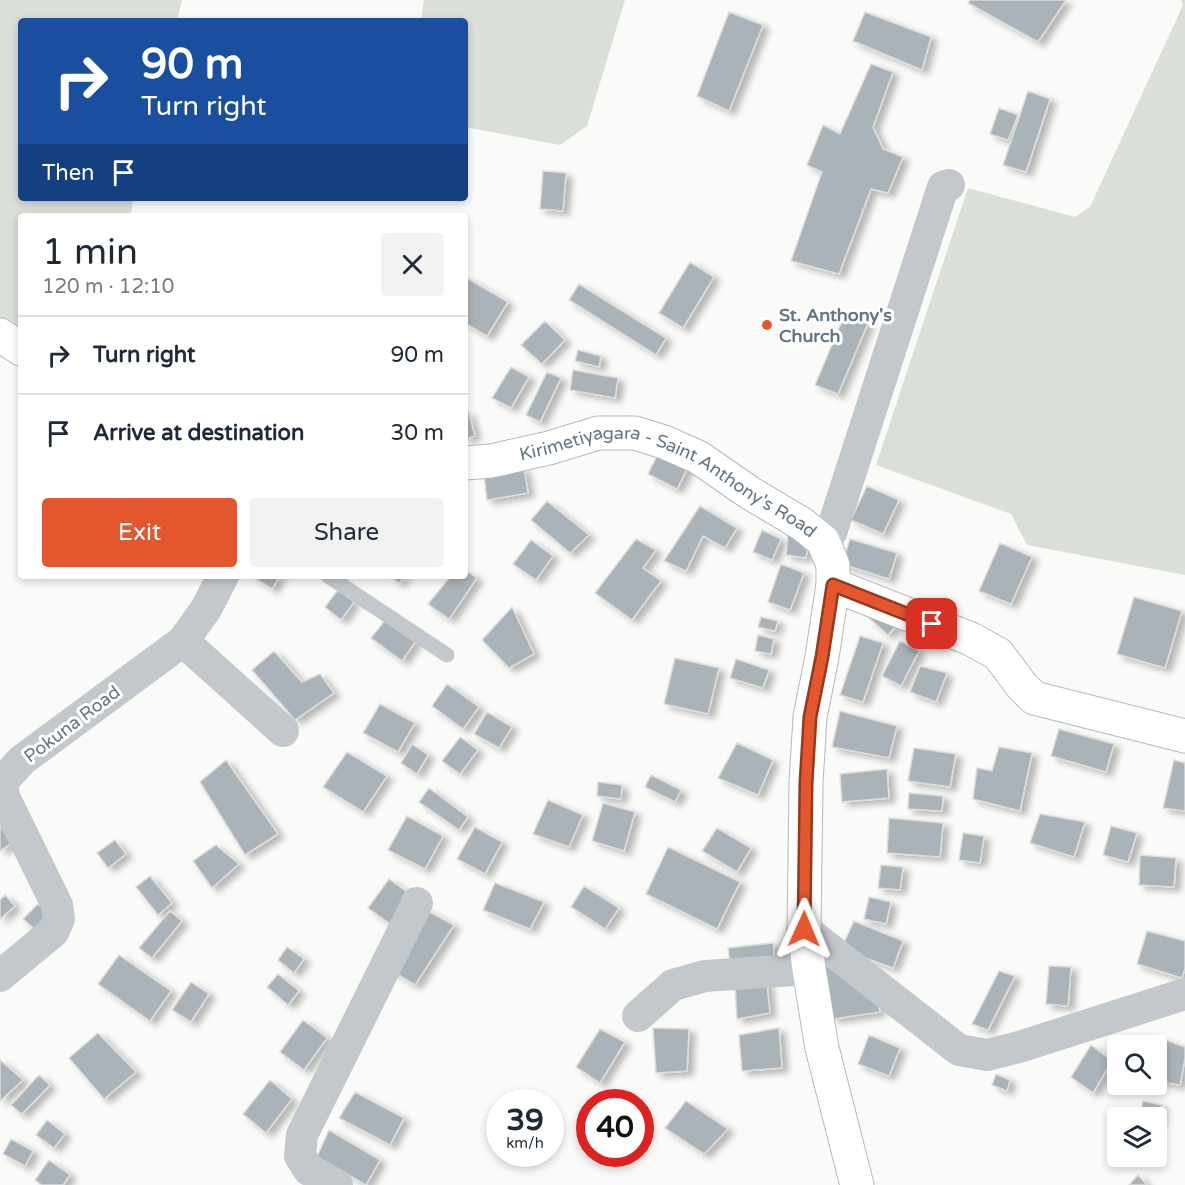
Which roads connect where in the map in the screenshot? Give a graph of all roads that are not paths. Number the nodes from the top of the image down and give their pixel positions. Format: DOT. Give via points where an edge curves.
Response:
graph roads {
  1 [pos="949,185"];
  2 [pos="0,335"];
  3 [pos="18,347"];
  4 [pos="468,463"];
  5 [pos="823,542"];
  6 [pos="221,579"];
  7 [pos="333,579"];
  8 [pos="833,585"];
  9 [pos="183,641"];
  10 [pos="447,655"];
  11 [pos="283,731"];
  12 [pos="1185,736"];
  13 [pos="417,903"];
  14 [pos="804,929"];
  15 [pos="809,969"];
  16 [pos="0,976"];
  17 [pos="1185,994"];
  18 [pos="638,1016"];
  19 [pos="338,1185"];
  20 [pos="857,1185"];
  1 -- 5 [label="street" via="943,187 831,533"];
  2 -- 3 [label="street"];
  4 -- 5 [label="street, Kirimetiyagara - Saint Anthony's Road" via="503,459 598,434 635,433 698,457 802,524"];
  5 -- 8 [label="street, Kirimetiyagara - Saint Anthony's Road" via="833,566"];
  6 -- 9 [label="street, Pokuna Road"];
  7 -- 10 [label="lane"];
  8 -- 12 [label="street" via="971,639 998,654 1034,698"];
  8 -- 14 [label="street, Kirimetiyagara - Saint Anthony's Road" via="810,717"];
  9 -- 11 [label="street"];
  9 -- 16 [label="street, Pokuna Road" via="22,760 2,782 4,796 57,905 59,919 53,932"];
  13 -- 19 [label="street" via="302,1135 300,1156 309,1170"];
  14 -- 15 [label="street, Kirimetiyagara - Saint Anthony's Road"];
  14 -- 17 [label="street" via="959,1050 987,1054 1019,1047"];
  15 -- 18 [label="street" via="705,976 673,985"];
  15 -- 20 [label="street, Kirimetiyagara - Saint Anthony's Road" via="822,1047"];
}
